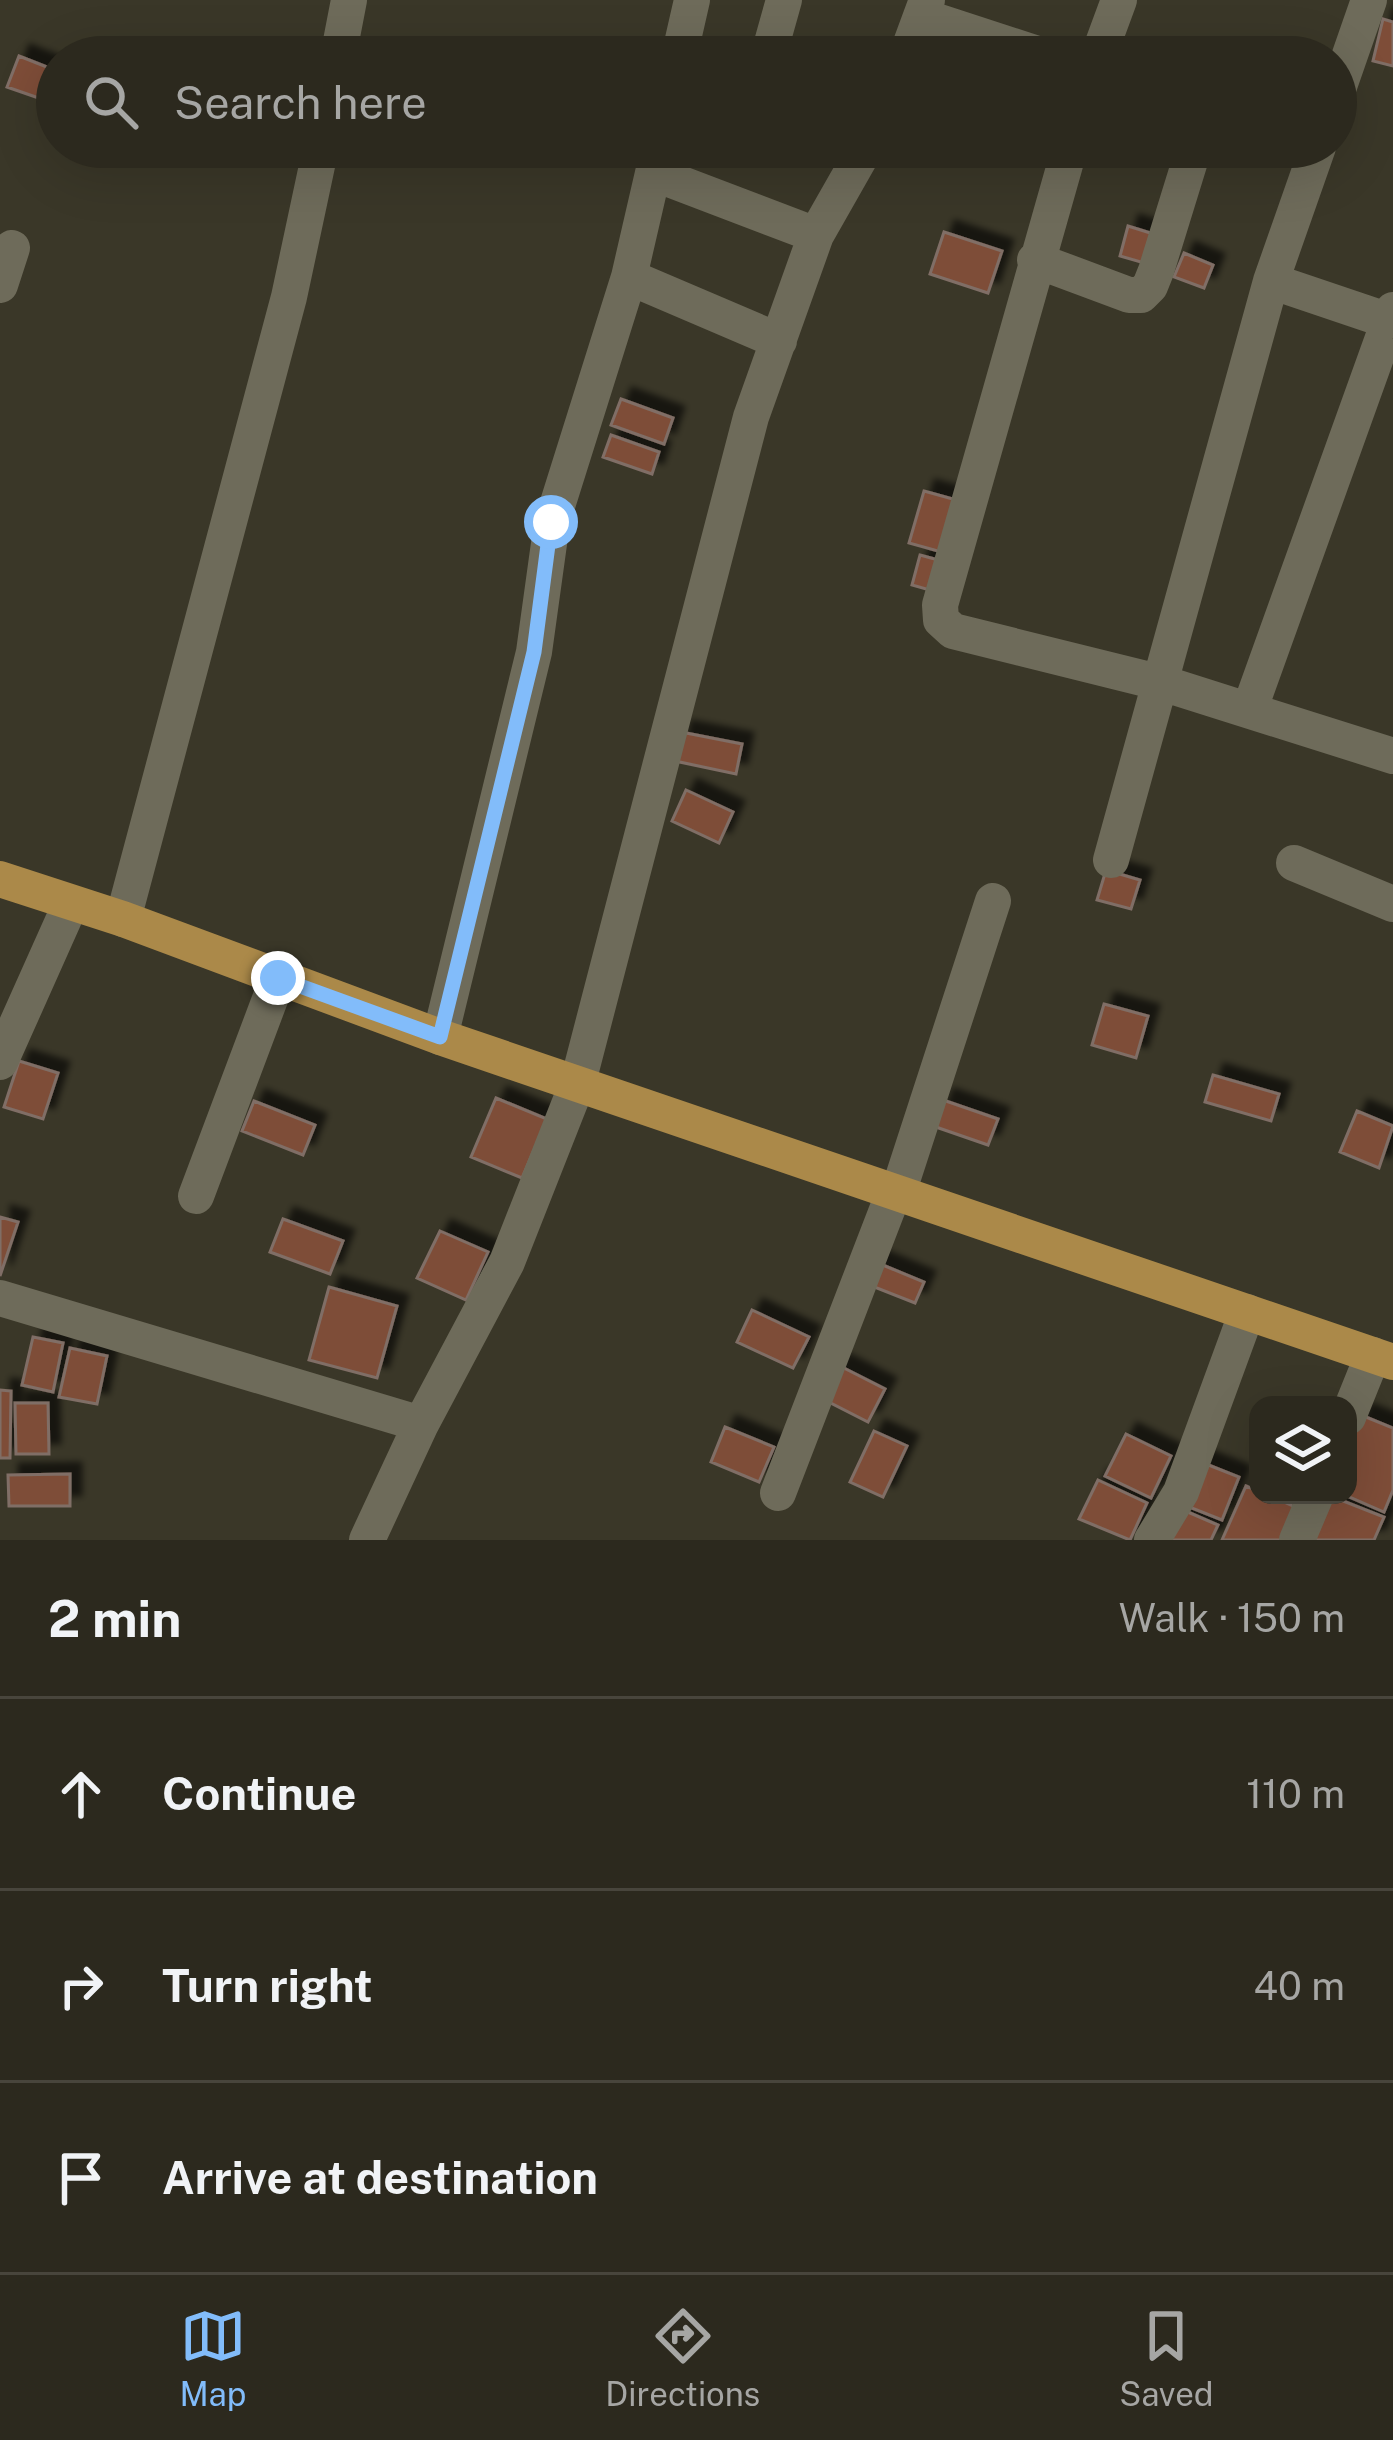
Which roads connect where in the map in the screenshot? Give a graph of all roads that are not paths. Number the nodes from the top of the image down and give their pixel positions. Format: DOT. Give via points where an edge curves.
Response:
graph roads {
  1 [pos="349,0"];
  2 [pos="692,0"];
  3 [pos="784,0"];
  4 [pos="1120,0"];
  5 [pos="1369,0"];
  6 [pos="924,8"];
  7 [pos="342,36"];
  8 [pos="684,36"];
  9 [pos="774,36"];
  10 [pos="913,36"];
  11 [pos="994,36"];
  12 [pos="1106,36"];
  13 [pos="1356,36"];
  14 [pos="317,168"];
  15 [pos="654,168"];
  16 [pos="673,168"];
  17 [pos="854,168"];
  18 [pos="1063,168"];
  19 [pos="1188,168"];
  20 [pos="1311,168"];
  21 [pos="816,236"];
  22 [pos="12,248"];
  23 [pos="1035,260"];
  24 [pos="628,277"];
  25 [pos="1271,281"];
  26 [pos="0,285"];
  27 [pos="1391,316"];
  28 [pos="779,340"];
  29 [pos="1162,683"];
  30 [pos="1250,708"];
  31 [pos="1393,756"];
  32 [pos="1112,860"];
  33 [pos="1294,863"];
  34 [pos="0,879"];
  35 [pos="993,901"];
  36 [pos="71,903"];
  37 [pos="1393,904"];
  38 [pos="123,920"];
  39 [pos="278,978"];
  40 [pos="440,1037"];
  41 [pos="0,1062"];
  42 [pos="578,1082"];
  43 [pos="896,1193"];
  44 [pos="196,1196"];
  45 [pos="0,1298"];
  46 [pos="1247,1312"];
  47 [pos="1383,1359"];
  48 [pos="1357,1402"];
  49 [pos="421,1424"];
  50 [pos="778,1493"];
  51 [pos="1312,1504"];
  52 [pos="371,1539"];
  53 [pos="1152,1540"];
  54 [pos="1297,1540"];
  1 -- 7 [label="street"];
  2 -- 8 [label="street"];
  3 -- 9 [label="street"];
  4 -- 12 [label="street"];
  5 -- 13 [label="street"];
  6 -- 10 [label="street"];
  6 -- 11 [label="street"];
  14 -- 38 [label="street"];
  15 -- 24 [label="street"];
  16 -- 21 [label="street"];
  17 -- 21 [label="street"];
  18 -- 23 [label="street"];
  19 -- 23 [label="street" via="1141,295"];
  20 -- 25 [label="street"];
  21 -- 28 [label="street"];
  22 -- 26 [label="street"];
  23 -- 29 [label="street" via="941,620 953,631"];
  24 -- 28 [label="street"];
  24 -- 40 [label="street" via="551,522 534,652"];
  25 -- 27 [label="street"];
  25 -- 29 [label="street"];
  27 -- 30 [label="street"];
  28 -- 42 [label="street"];
  29 -- 30 [label="street"];
  29 -- 32 [label="street"];
  30 -- 31 [label="street"];
  33 -- 37 [label="street"];
  34 -- 36 [label="main road"];
  35 -- 43 [label="street"];
  36 -- 38 [label="main road"];
  36 -- 41 [label="street"];
  38 -- 39 [label="main road"];
  39 -- 40 [label="main road"];
  39 -- 44 [label="street"];
  40 -- 42 [label="main road"];
  42 -- 43 [label="main road"];
  42 -- 49 [label="street" via="507,1262"];
  43 -- 46 [label="main road"];
  43 -- 50 [label="street"];
  45 -- 49 [label="street"];
  46 -- 47 [label="main road"];
  46 -- 53 [label="street" via="1181,1492"];
  47 -- 48 [label="street"];
  49 -- 52 [label="street"];
  51 -- 54 [label="street"];
}
